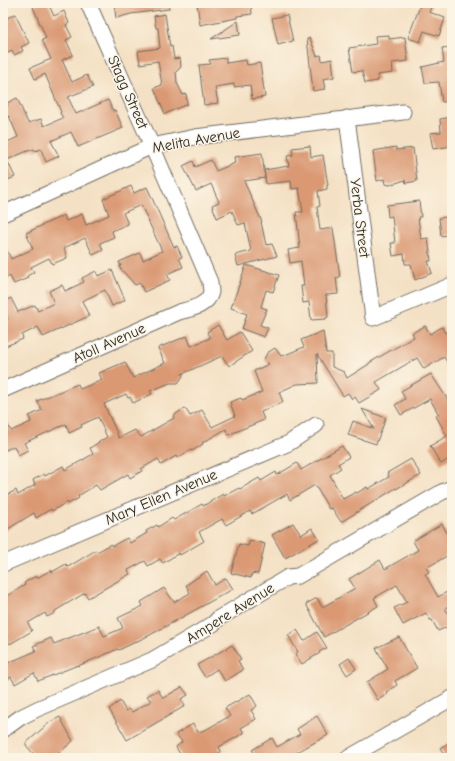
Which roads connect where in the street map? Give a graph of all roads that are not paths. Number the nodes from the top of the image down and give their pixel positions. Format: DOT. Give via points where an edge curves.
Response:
graph roads {
  1 [pos="88,3"];
  2 [pos="403,112"];
  3 [pos="347,118"];
  4 [pos="152,146"];
  5 [pos="3,214"];
  6 [pos="452,285"];
  7 [pos="211,293"];
  8 [pos="3,390"];
  9 [pos="316,425"];
  10 [pos="452,488"];
  11 [pos="3,564"];
  12 [pos="452,698"];
  13 [pos="3,730"];
  14 [pos="348,758"];
  1 -- 4 [label="street, Stagg Street"];
  2 -- 3 [label="street, Melita Avenue"];
  3 -- 4 [label="street, Melita Avenue" via="196,137"];
  3 -- 6 [label="street, Yerba Street" via="373,318"];
  4 -- 5 [label="street, Melita Avenue"];
  4 -- 7 [label="street, Stagg Street" via="210,282"];
  7 -- 8 [label="street, Atoll Avenue" via="196,308 179,312"];
  9 -- 11 [label="street, Mary Ellen Avenue" via="289,443"];
  10 -- 13 [label="street, Ampere Avenue" via="298,576 288,577 152,660 37,709"];
  12 -- 14 [label="street"];
}
